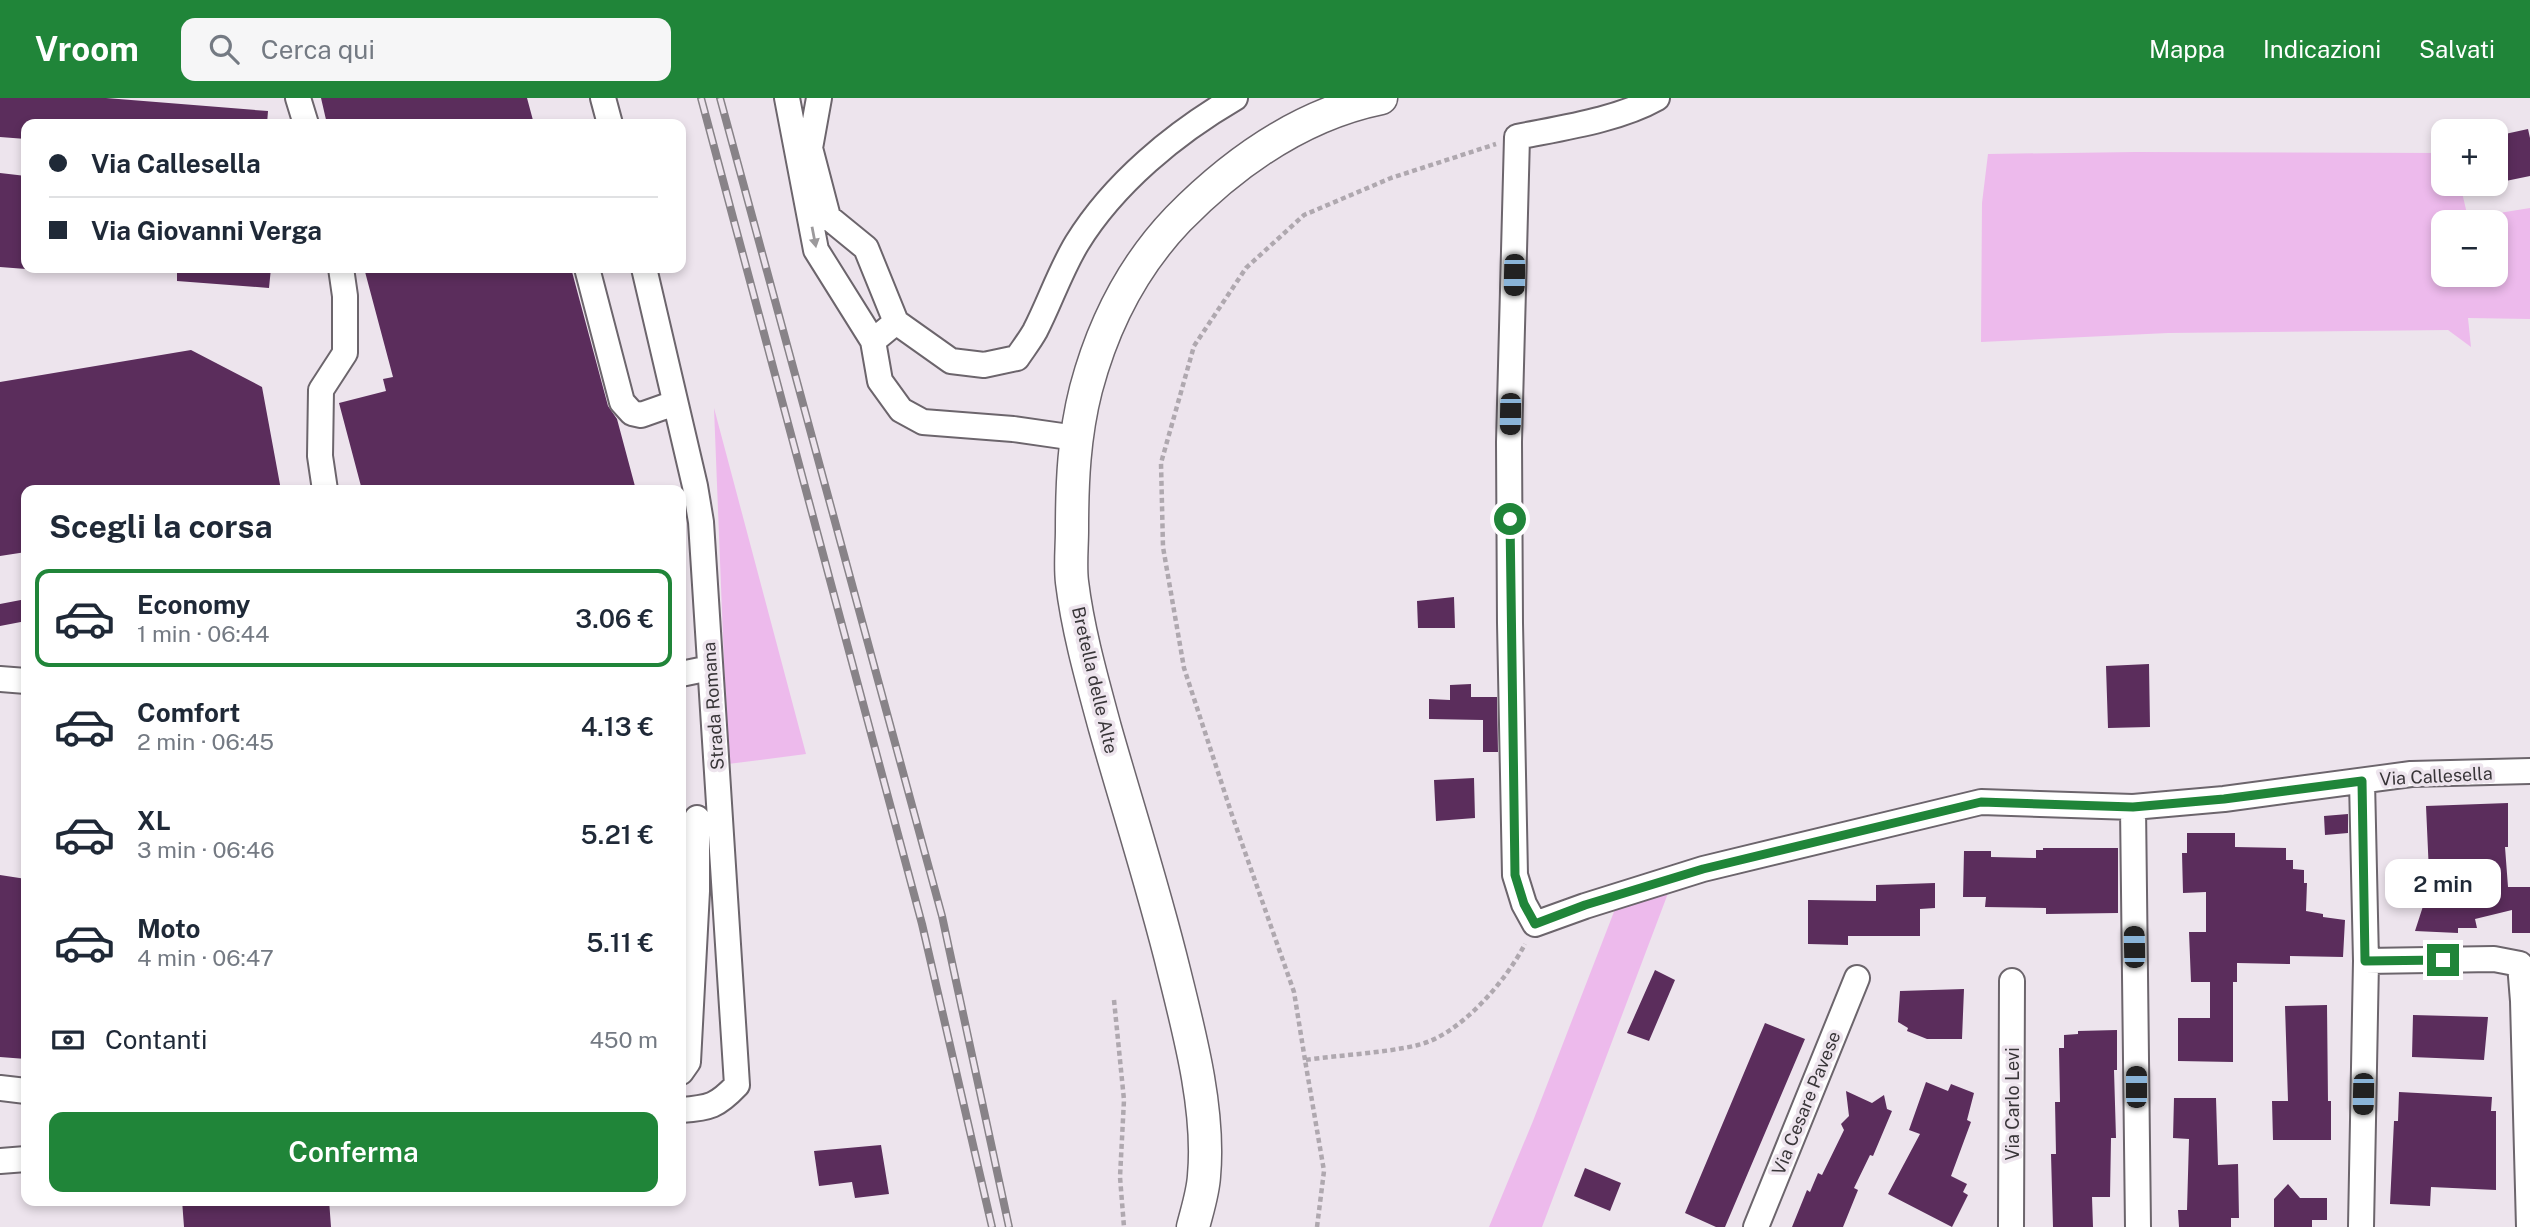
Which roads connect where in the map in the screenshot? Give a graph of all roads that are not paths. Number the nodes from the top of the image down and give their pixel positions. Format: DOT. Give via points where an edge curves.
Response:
graph roads {
  1 [pos="298,98"];
  2 [pos="604,98"];
  3 [pos="787,98"];
  4 [pos="819,98"];
  5 [pos="1235,98"];
  6 [pos="1381,98"];
  7 [pos="1657,98"];
  8 [pos="304,119"];
  9 [pos="609,119"];
  10 [pos="342,273"];
  11 [pos="588,273"];
  12 [pos="644,273"];
  13 [pos="896,322"];
  14 [pos="873,341"];
  15 [pos="676,403"];
  16 [pos="1076,438"];
  17 [pos="324,485"];
  18 [pos="710,668"];
  19 [pos="686,673"];
  20 [pos="0,679"];
  21 [pos="21,681"];
  22 [pos="2530,771"];
  23 [pos="2362,781"];
  24 [pos="2133,807"];
  25 [pos="697,818"];
  26 [pos="688,907"];
  27 [pos="687,938"];
  28 [pos="2365,961"];
  29 [pos="1857,978"];
  30 [pos="2012,981"];
  31 [pos="686,1065"];
  32 [pos="0,1088"];
  33 [pos="21,1090"];
  34 [pos="686,1110"];
  35 [pos="21,1159"];
  36 [pos="0,1161"];
  37 [pos="2528,1193"];
  38 [pos="1193,1227"];
  39 [pos="1756,1227"];
  40 [pos="2011,1227"];
  41 [pos="2138,1227"];
  42 [pos="2361,1227"];
  43 [pos="2529,1227"];
  1 -- 8 [label="street"];
  2 -- 9 [label="street"];
  3 -- 14 [label="street, one-way" via="816,250"];
  4 -- 13 [label="street" via="810,148 828,217 866,248"];
  5 -- 13 [label="street" via="1164,146 1098,215 1077,243 1017,358 984,365 951,361"];
  6 -- 16 [label="main road, Bretella delle Alte" via="1278,138 1212,185 1170,227 1140,263 1112,313 1093,364"];
  7 -- 24 [label="street, Via Callesella" via="1600,119 1517,137 1510,442 1515,875 1535,924 1703,869 1981,802"];
  10 -- 17 [label="street" via="345,353 321,390"];
  11 -- 15 [label="street" via="626,409 641,415"];
  12 -- 15 [label="street, Strada Romana"];
  13 -- 14 [label="street"];
  14 -- 16 [label="street" via="880,381 901,410 923,422"];
  15 -- 18 [label="street, Strada Romana" via="701,522"];
  16 -- 38 [label="main road, Bretella delle Alte" via="1072,580 1087,665 1155,894 1200,1096 1204,1178"];
  18 -- 19 [label="street"];
  18 -- 34 [label="street, Strada Romana" via="737,1085 720,1102"];
  20 -- 21 [label="street"];
  22 -- 23 [label="street, Via Callesella" via="2411,774"];
  23 -- 24 [label="street, Via Callesella"];
  23 -- 28 [label="street"];
  24 -- 41 [label="street"];
  25 -- 26 [label="street"];
  26 -- 27 [label="street"];
  27 -- 31 [label="street"];
  28 -- 37 [label="street" via="2494,959 2520,964"];
  28 -- 42 [label="street"];
  29 -- 39 [label="street, Via Cesare Pavese"];
  30 -- 40 [label="street, Via Carlo Levi"];
  32 -- 33 [label="street"];
  35 -- 36 [label="street"];
  37 -- 43 [label="street"];
}
